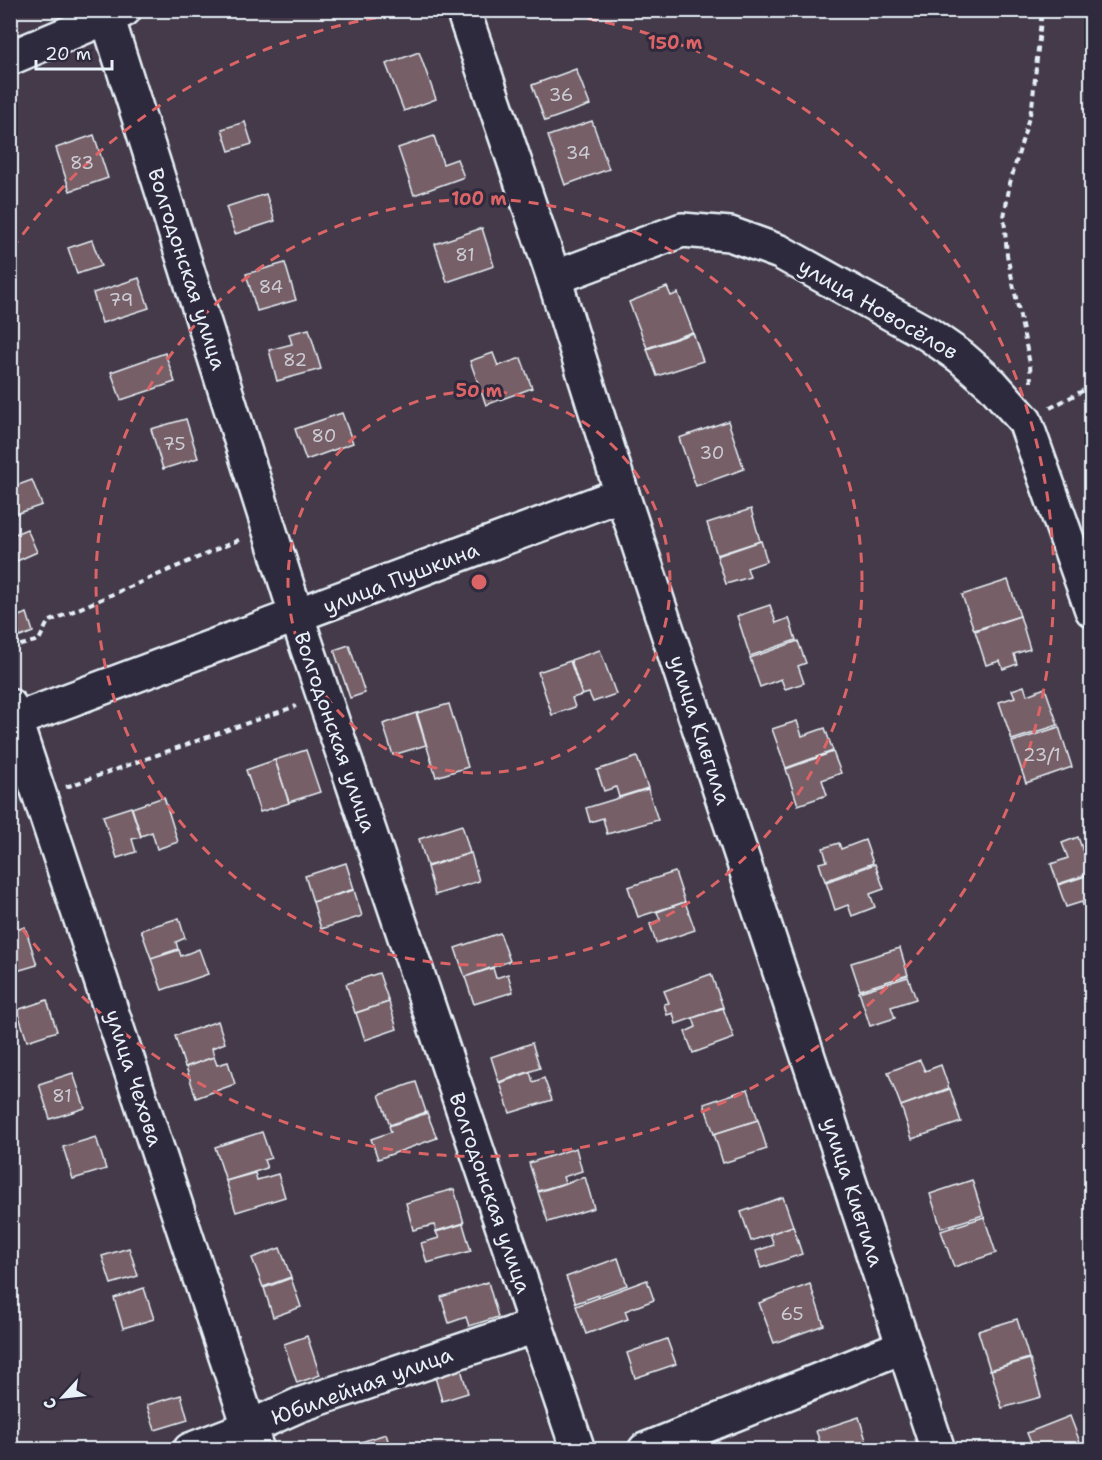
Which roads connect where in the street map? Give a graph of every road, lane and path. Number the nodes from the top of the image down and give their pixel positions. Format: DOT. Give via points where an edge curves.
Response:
graph roads {
  1 [pos="463,10"];
  2 [pos="1041,10"];
  3 [pos="112,13"];
  4 [pos="10,58"];
  5 [pos="554,278"];
  6 [pos="1092,386"];
  7 [pos="1025,421"];
  8 [pos="622,494"];
  9 [pos="269,527"];
  10 [pos="1092,610"];
  11 [pos="297,617"];
  12 [pos="10,648"];
  13 [pos="323,696"];
  14 [pos="12,716"];
  15 [pos="40,794"];
  16 [pos="535,1326"];
  17 [pos="904,1346"];
  18 [pos="254,1438"];
  19 [pos="190,1449"];
  20 [pos="578,1449"];
  21 [pos="645,1449"];
  22 [pos="938,1449"];
  1 -- 5 [label="street, улица Кивгила"];
  2 -- 7 [label="path" via="1032,107 1004,217 1007,255 1030,364 1031,395"];
  3 -- 4 [label="street"];
  3 -- 9 [label="street, Волгодонская улица"];
  5 -- 7 [label="street, улица Новосёлов" via="682,230 730,234 780,252 928,334 962,357"];
  5 -- 8 [label="street, улица Кивгила"];
  6 -- 7 [label="path"];
  7 -- 10 [label="street, улица Новосёлов"];
  8 -- 11 [label="street, улица Пушкина"];
  8 -- 17 [label="street, улица Кивгила"];
  9 -- 11 [label="street, Волгодонская улица"];
  9 -- 12 [label="path" via="48,622 39,640"];
  11 -- 13 [label="street, Волгодонская улица"];
  11 -- 14 [label="street, улица Пушкина"];
  13 -- 15 [label="path" via="84,782"];
  13 -- 16 [label="street, Волгодонская улица"];
  14 -- 15 [label="street, улица Чехова"];
  15 -- 18 [label="street, улица Чехова"];
  16 -- 18 [label="street, Юбилейная улица" via="299,1405"];
  16 -- 20 [label="street, Волгодонская улица"];
  17 -- 21 [label="street"];
  17 -- 22 [label="street, улица Кивгила"];
  18 -- 19 [label="street, Юбилейная улица"];
}
